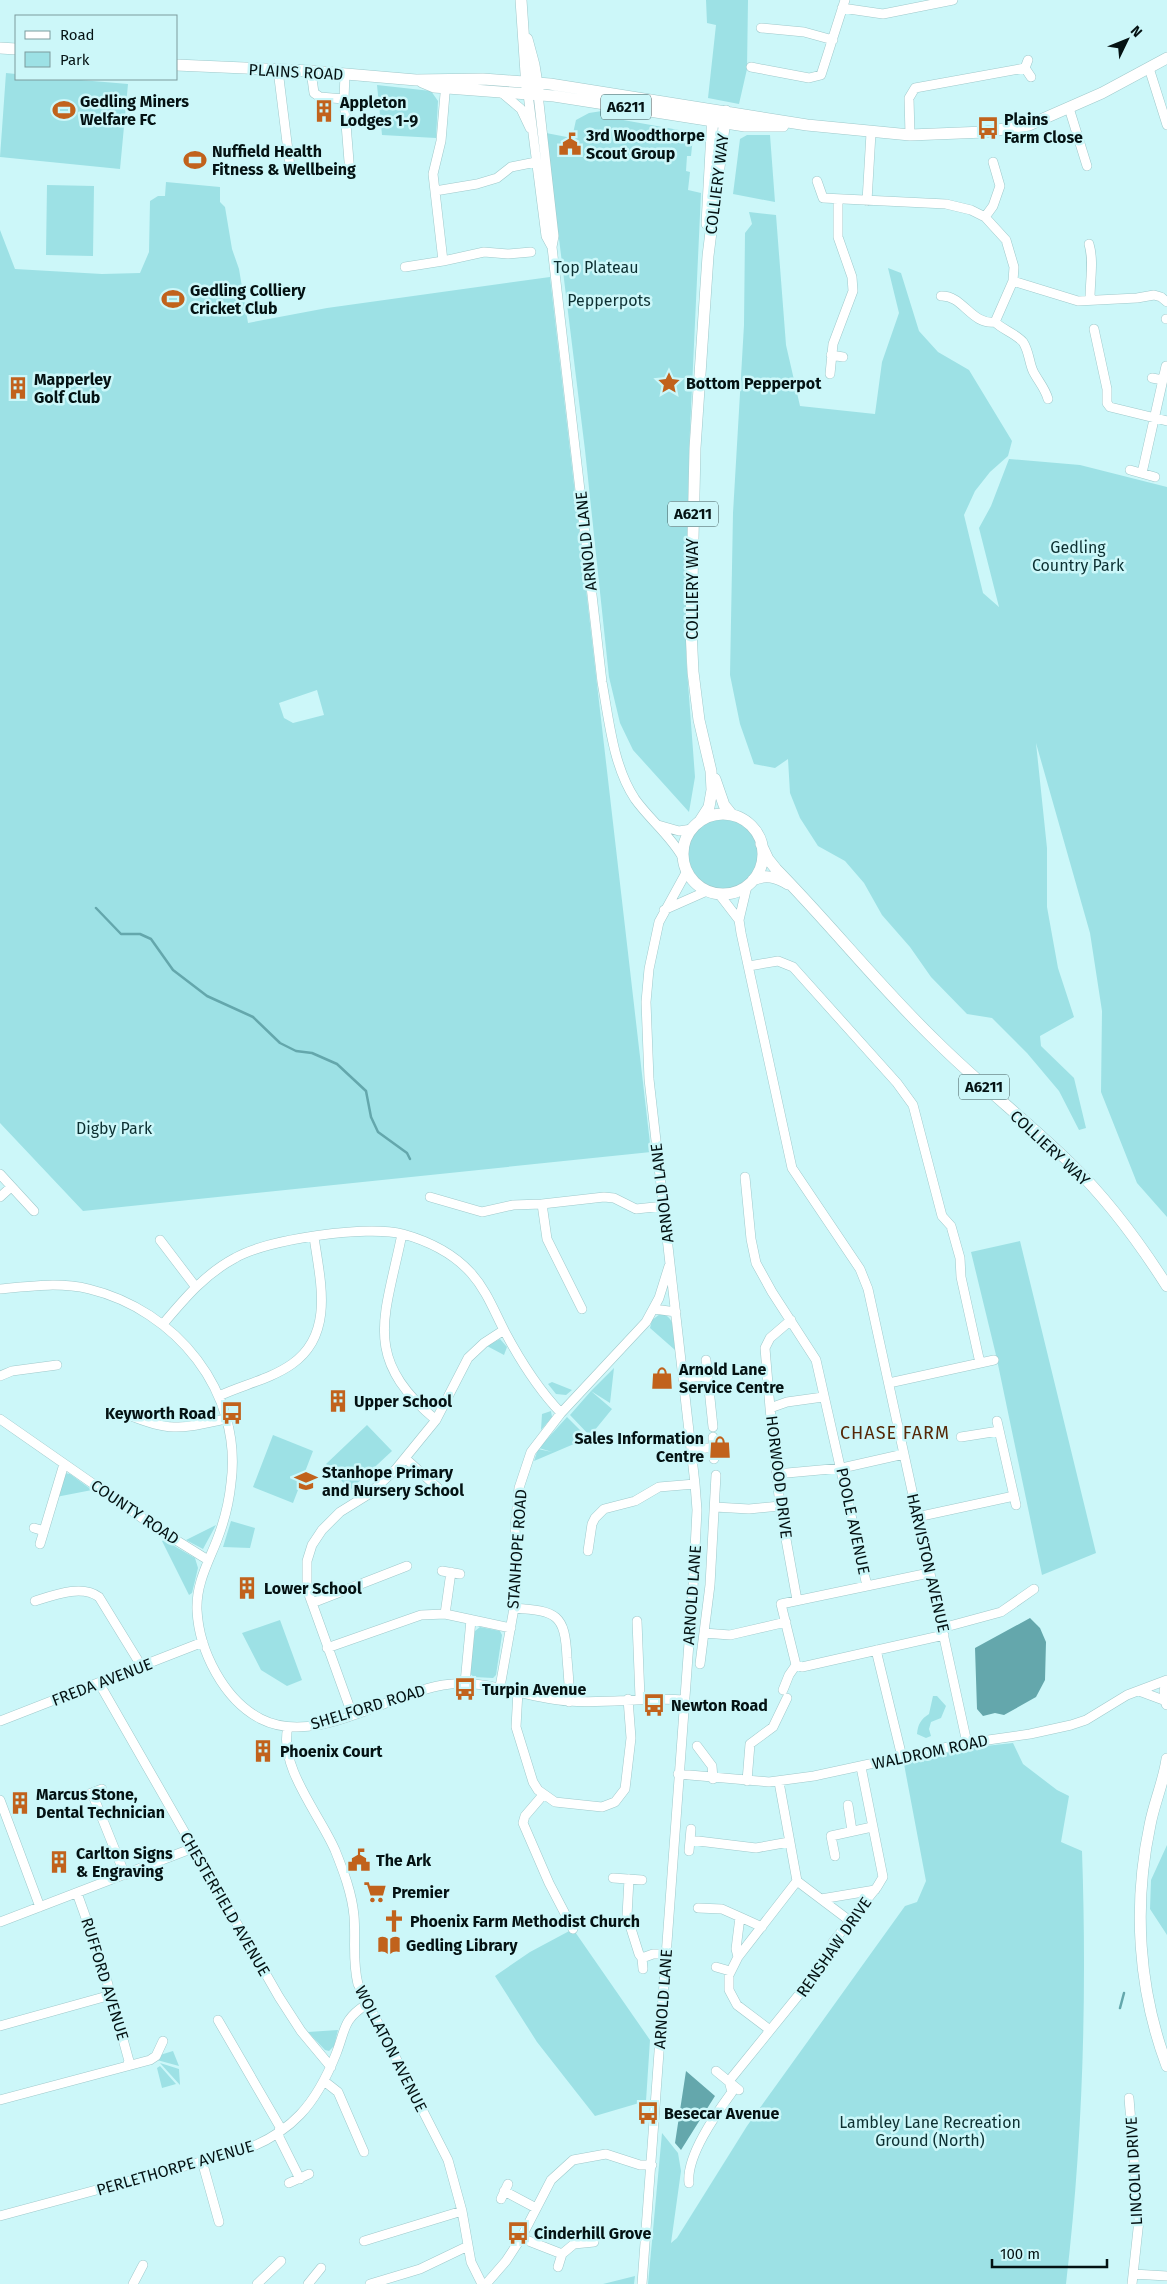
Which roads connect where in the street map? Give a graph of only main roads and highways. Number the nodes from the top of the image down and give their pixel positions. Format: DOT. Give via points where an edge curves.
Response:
graph roads {
  1 [pos="521,0"];
  2 [pos="0,48"];
  3 [pos="15,49"];
  4 [pos="1167,58"];
  5 [pos="178,65"];
  6 [pos="446,84"];
  7 [pos="532,88"];
  8 [pos="713,115"];
  9 [pos="726,117"];
  10 [pos="708,256"];
  11 [pos="711,771"];
  12 [pos="732,816"];
  13 [pos="696,825"];
  14 [pos="761,844"];
  15 [pos="750,883"];
  16 [pos="798,891"];
  17 [pos="1167,1286"];
  18 [pos="1167,1681"];
  19 [pos="1166,1703"];
  20 [pos="1167,1759"];
  21 [pos="1166,1774"];
  22 [pos="1167,2066"];
  1 -- 7 [label="main road" via="521,18 534,65"];
  2 -- 3 [label="main road"];
  4 -- 9 [label="main road" via="1069,108 1029,125 1007,129 910,135 807,125 745,126"];
  5 -- 6 [label="main road, PLAINS ROAD" via="311,71"];
  6 -- 7 [label="main road, PLAINS ROAD"];
  6 -- 7 [label="main road, PLAINS ROAD" via="501,92"];
  7 -- 8 [label="main road, A6211"];
  8 -- 9 [label="main road, A6211"];
  8 -- 10 [label="main road, COLLIERY WAY / A6211" via="707,208"];
  9 -- 10 [label="main road, COLLIERY WAY / A6211"];
  10 -- 11 [label="main road, COLLIERY WAY / A6211" via="695,448 691,630 699,720"];
  11 -- 12 [label="main road, COLLIERY WAY / A6211" via="724,805"];
  11 -- 13 [label="main road, COLLIERY WAY / A6211" via="709,807"];
  12 -- 13 [label="main road" via="721,814"];
  12 -- 14 [label="main road" via="749,824"];
  13 -- 15 [label="main road" via="684,844 683,858 687,871 697,884 719,894 734,892"];
  14 -- 15 [label="main road" via="761,866"];
  14 -- 16 [label="main road, COLLIERY WAY / A6211" via="768,859"];
  15 -- 16 [label="main road, COLLIERY WAY / A6211" via="760,877 772,877"];
  16 -- 17 [label="main road, COLLIERY WAY / A6211" via="935,1041 1076,1170 1111,1208"];
  18 -- 19 [label="main road"];
  20 -- 21 [label="main road"];
  21 -- 22 [label="main road" via="1144,1857 1140,1935 1151,2012"];
}
